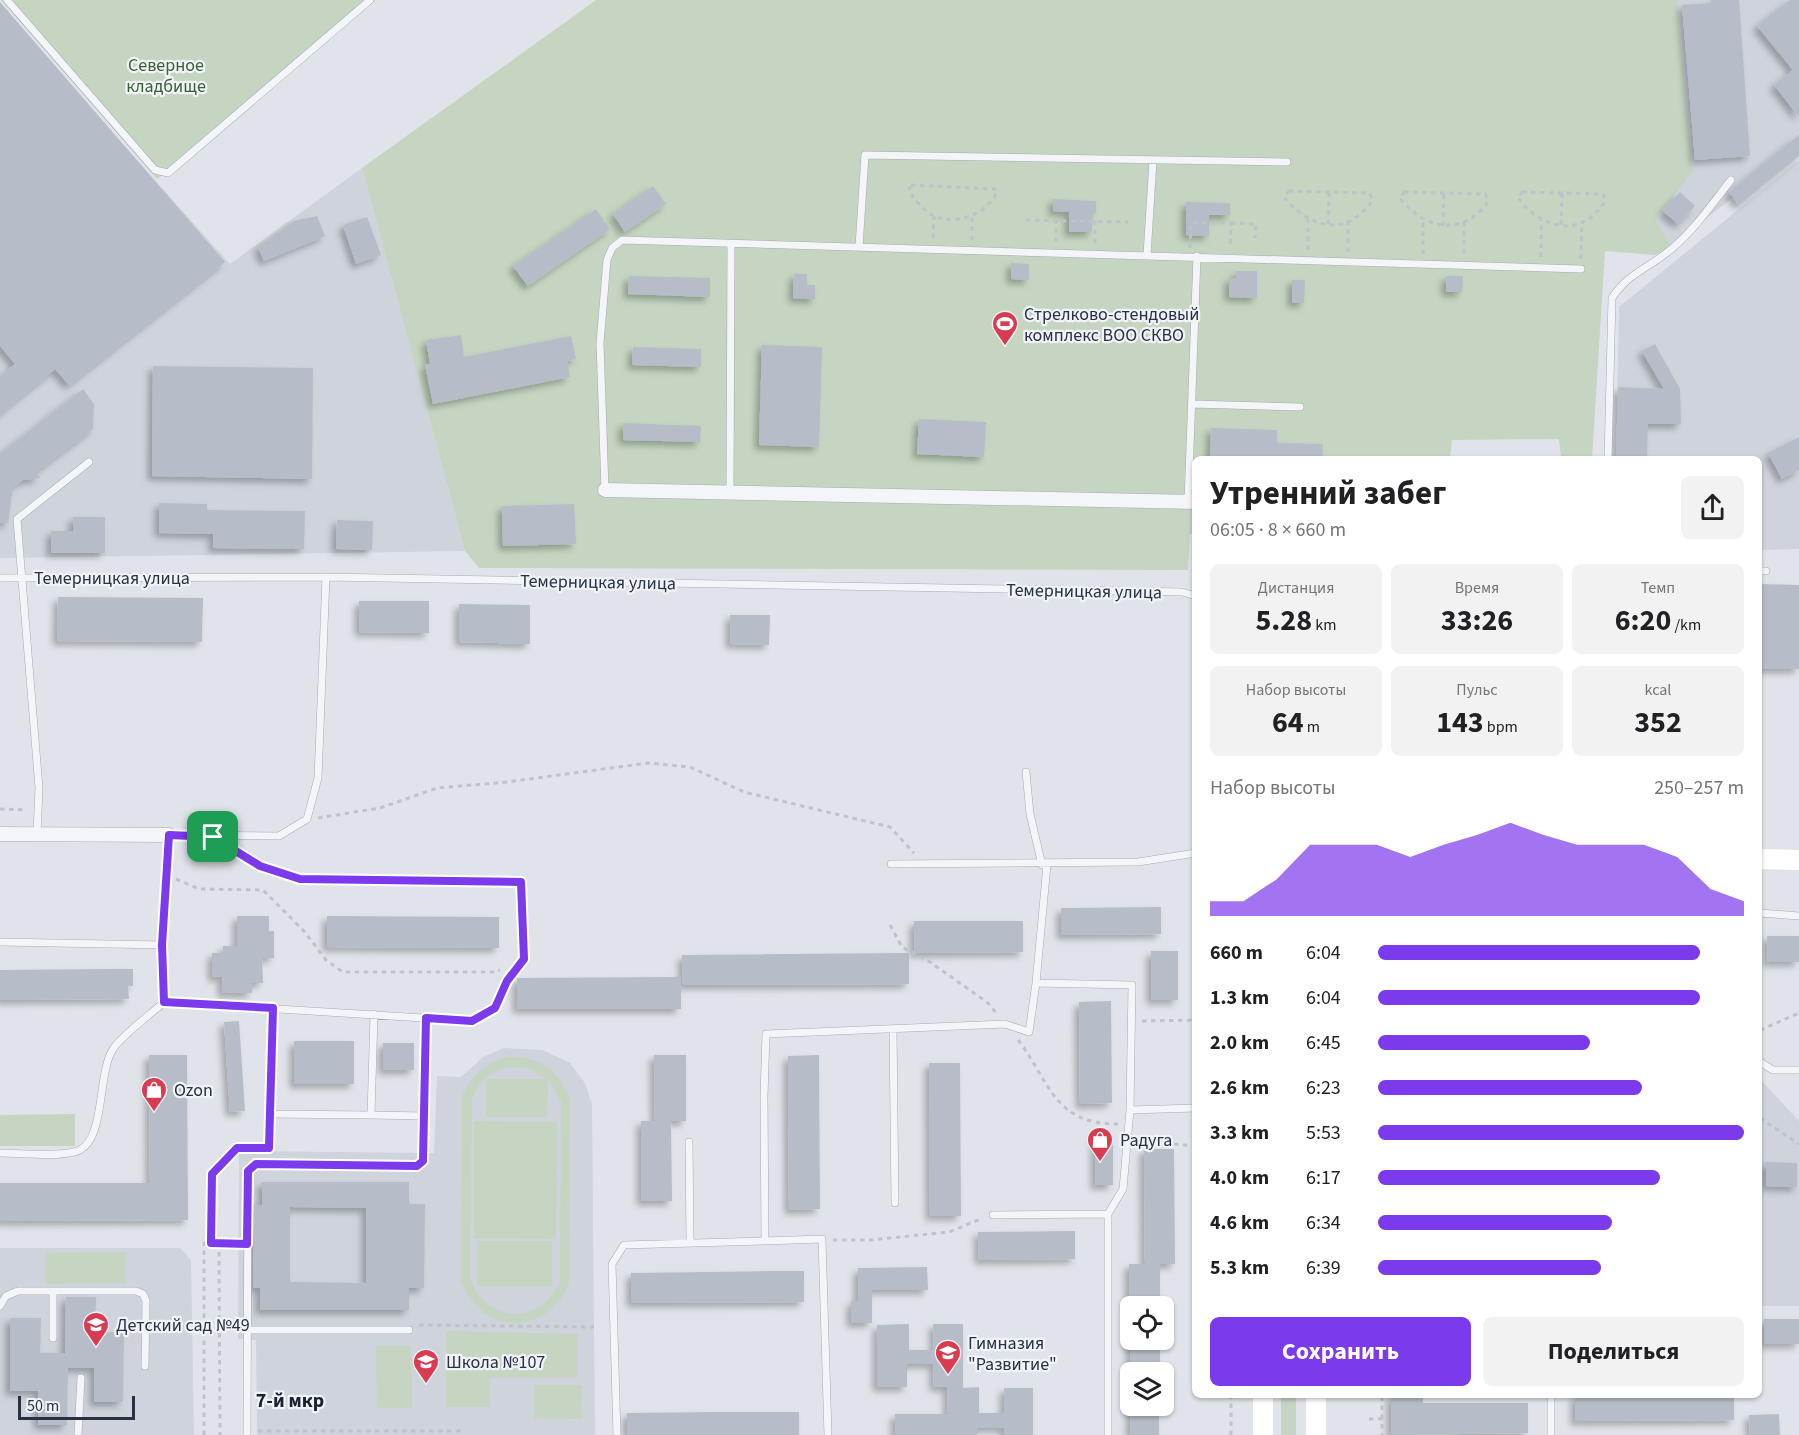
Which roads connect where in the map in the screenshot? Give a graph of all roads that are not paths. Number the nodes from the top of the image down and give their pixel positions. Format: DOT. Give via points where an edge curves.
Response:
graph roads {
  1 [pos="7,0"];
  2 [pos="370,0"];
  3 [pos="1153,161"];
  4 [pos="1287,162"];
  5 [pos="1731,180"];
  6 [pos="731,244"];
  7 [pos="859,247"];
  8 [pos="1147,255"];
  9 [pos="1194,256"];
  10 [pos="1581,269"];
  11 [pos="1192,404"];
  12 [pos="1300,407"];
  13 [pos="1608,456"];
  14 [pos="90,462"];
  15 [pos="605,490"];
  16 [pos="730,492"];
  17 [pos="1192,502"];
  18 [pos="326,577"];
  19 [pos="0,578"];
  20 [pos="21,578"];
  21 [pos="1192,595"];
  22 [pos="1026,772"];
  23 [pos="0,834"];
  24 [pos="37,834"];
  25 [pos="169,835"];
  26 [pos="213,837"];
  27 [pos="1192,854"];
  28 [pos="1762,859"];
  29 [pos="1799,860"];
  30 [pos="891,864"];
  31 [pos="1044,865"];
  32 [pos="1762,913"];
  33 [pos="1799,916"];
  34 [pos="0,942"];
  35 [pos="162,945"];
  36 [pos="1036,983"];
  37 [pos="164,1002"];
  38 [pos="273,1008"];
  39 [pos="374,1014"];
  40 [pos="426,1018"];
  41 [pos="893,1029"];
  42 [pos="1762,1063"];
  43 [pos="1799,1070"];
  44 [pos="1192,1108"];
  45 [pos="1130,1110"];
  46 [pos="371,1115"];
  47 [pos="424,1116"];
  48 [pos="689,1142"];
  49 [pos="0,1153"];
  50 [pos="895,1203"];
  51 [pos="1108,1214"];
  52 [pos="993,1215"];
  53 [pos="690,1241"];
  54 [pos="765,1241"];
  55 [pos="53,1291"];
  56 [pos="0,1306"];
  57 [pos="246,1330"];
  58 [pos="409,1330"];
  59 [pos="53,1338"];
  60 [pos="145,1366"];
  61 [pos="81,1378"];
  62 [pos="1263,1398"];
  63 [pos="1316,1398"];
  64 [pos="1551,1398"];
  65 [pos="247,1433"];
  66 [pos="78,1435"];
  67 [pos="617,1435"];
  68 [pos="828,1435"];
  69 [pos="1108,1435"];
  70 [pos="1263,1435"];
  71 [pos="1316,1435"];
  72 [pos="1551,1435"];
  1 -- 2 [label="lane" via="155,170 168,173"];
  3 -- 4 [label="lane"];
  3 -- 7 [label="lane" via="865,155"];
  3 -- 8 [label="lane"];
  5 -- 13 [label="lane" via="1666,254 1623,282 1612,298"];
  6 -- 7 [label="lane"];
  6 -- 15 [label="lane" via="622,240 612,248 607,260 600,343"];
  6 -- 16 [label="lane"];
  7 -- 8 [label="lane"];
  8 -- 9 [label="lane"];
  9 -- 10 [label="lane"];
  9 -- 11 [label="lane"];
  11 -- 12 [label="lane"];
  11 -- 17 [label="lane"];
  14 -- 20 [label="lane" via="16,519"];
  15 -- 16 [label="street"];
  16 -- 17 [label="street"];
  18 -- 20 [label="lane, Темерницкая улица"];
  18 -- 21 [label="lane, Темерницкая улица"];
  18 -- 26 [label="lane" via="318,778 308,819 279,836"];
  19 -- 20 [label="lane, Темерницкая улица"];
  20 -- 24 [label="lane" via="39,788"];
  22 -- 31 [label="lane" via="1030,814"];
  23 -- 24 [label="street"];
  24 -- 25 [label="street"];
  25 -- 26 [label="lane"];
  25 -- 35 [label="lane"];
  26 -- 40 [label="lane" via="260,866 300,879 521,882 524,959 507,981 495,1008 472,1021"];
  27 -- 31 [label="lane" via="1138,862"];
  28 -- 29 [label="main road"];
  30 -- 31 [label="lane"];
  31 -- 36 [label="lane"];
  32 -- 33 [label="lane"];
  34 -- 35 [label="lane"];
  35 -- 37 [label="lane"];
  36 -- 41 [label="lane" via="1029,1032 1005,1024"];
  36 -- 45 [label="lane" via="1132,985"];
  37 -- 38 [label="lane"];
  37 -- 49 [label="lane" via="114,1048 103,1074 92,1140 76,1152"];
  38 -- 39 [label="lane"];
  38 -- 46 [label="lane" via="270,1114"];
  39 -- 40 [label="lane"];
  39 -- 46 [label="lane"];
  40 -- 47 [label="lane"];
  41 -- 50 [label="lane"];
  41 -- 54 [label="lane" via="766,1034"];
  42 -- 43 [label="lane" via="1773,1070"];
  44 -- 45 [label="lane"];
  45 -- 51 [label="lane" via="1123,1189"];
  46 -- 47 [label="lane"];
  47 -- 57 [label="lane" via="423,1161 417,1166 256,1164 248,1171"];
  48 -- 53 [label="lane"];
  51 -- 52 [label="lane"];
  51 -- 69 [label="lane"];
  53 -- 54 [label="lane"];
  53 -- 67 [label="lane" via="624,1245 612,1264"];
  54 -- 68 [label="lane" via="822,1239"];
  55 -- 56 [label="lane" via="11,1292"];
  55 -- 59 [label="lane"];
  55 -- 60 [label="lane" via="143,1294"];
  57 -- 58 [label="lane"];
  57 -- 65 [label="lane"];
  61 -- 66 [label="lane"];
  62 -- 70 [label="main road"];
  63 -- 71 [label="main road"];
  64 -- 72 [label="lane"];
}
